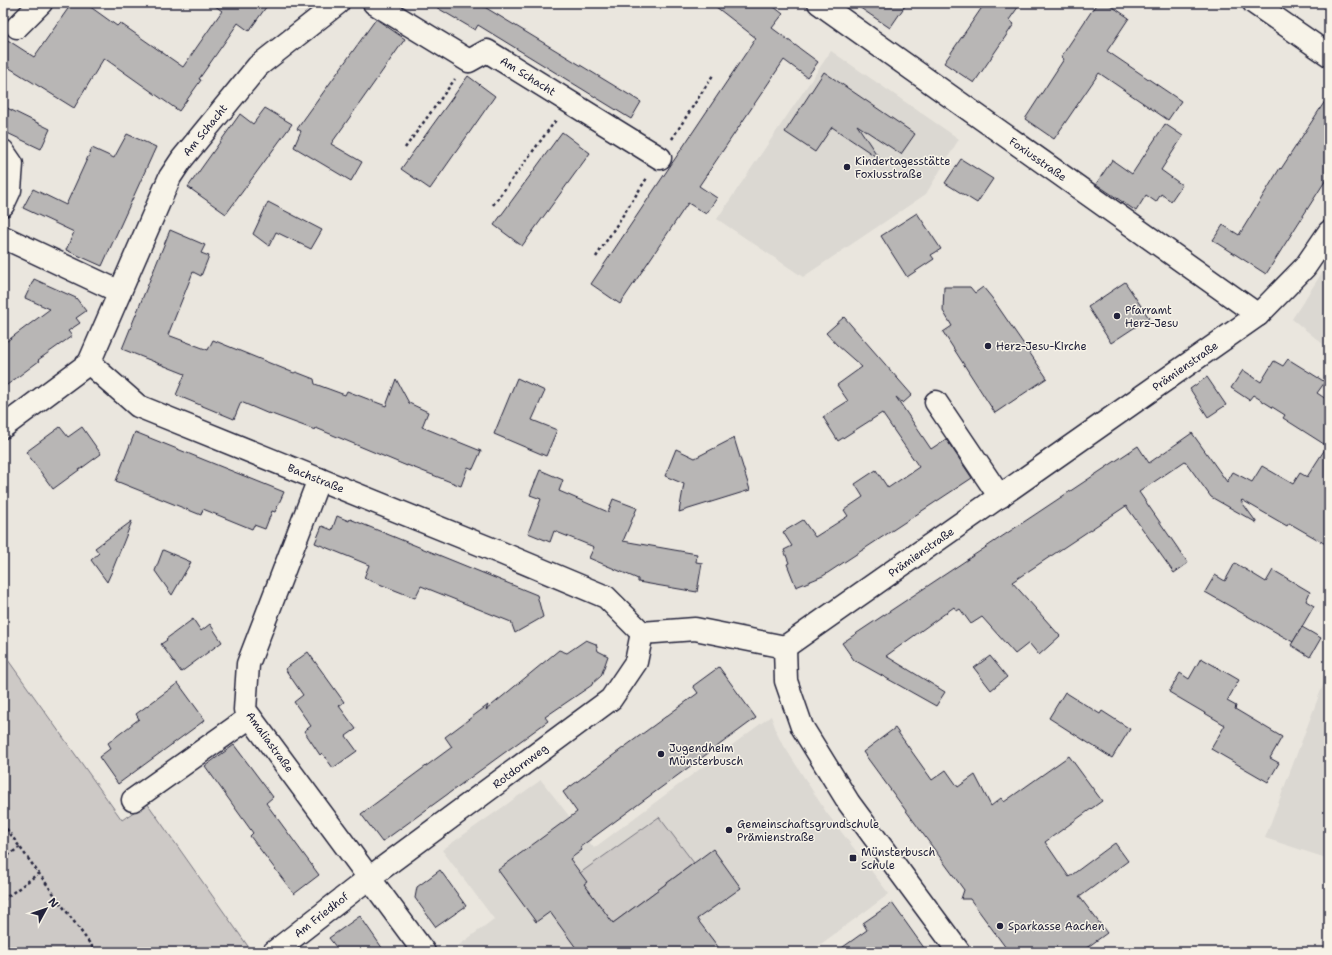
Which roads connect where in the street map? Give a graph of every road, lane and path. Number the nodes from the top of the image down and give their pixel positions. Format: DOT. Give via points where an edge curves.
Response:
graph roads {
  1 [pos="41,3"];
  2 [pos="338,3"];
  3 [pos="374,3"];
  4 [pos="819,3"];
  5 [pos="1254,3"];
  6 [pos="17,27"];
  7 [pos="1329,55"];
  8 [pos="468,60"];
  9 [pos="569,102"];
  10 [pos="405,148"];
  11 [pos="3,151"];
  12 [pos="660,158"];
  13 [pos="3,205"];
  14 [pos="493,205"];
  15 [pos="1329,232"];
  16 [pos="3,238"];
  17 [pos="120,292"];
  18 [pos="1258,315"];
  19 [pos="89,363"];
  20 [pos="936,402"];
  21 [pos="3,427"];
  22 [pos="319,479"];
  23 [pos="1000,497"];
  24 [pos="642,633"];
  25 [pos="785,647"];
  26 [pos="250,716"];
  27 [pos="133,800"];
  28 [pos="3,824"];
  29 [pos="20,847"];
  30 [pos="3,859"];
  31 [pos="39,873"];
  32 [pos="369,878"];
  33 [pos="3,900"];
  34 [pos="96,952"];
  35 [pos="274,952"];
  36 [pos="424,952"];
  37 [pos="959,952"];
  1 -- 6 [label="street"];
  2 -- 17 [label="street, Am Schacht" via="258,66 182,159 170,177"];
  3 -- 8 [label="street"];
  4 -- 18 [label="street, Foxiusstraße"];
  5 -- 7 [label="street"];
  8 -- 9 [label="street, Am Schacht" via="487,51"];
  8 -- 10 [label="path"];
  9 -- 12 [label="street, Am Schacht"];
  9 -- 14 [label="path"];
  11 -- 13 [label="street" via="12,164 10,190"];
  15 -- 18 [label="street, Prämienstraße" via="1305,267"];
  16 -- 17 [label="street"];
  17 -- 19 [label="street, Am Schacht"];
  18 -- 23 [label="street, Prämienstraße"];
  19 -- 21 [label="street"];
  19 -- 22 [label="street, Bachstraße" via="138,406"];
  20 -- 23 [label="street"];
  22 -- 24 [label="street, Bachstraße" via="606,597"];
  22 -- 26 [label="street, Amaliastraße" via="248,664 245,710"];
  23 -- 25 [label="street, Prämienstraße"];
  24 -- 25 [label="street" via="695,629"];
  24 -- 32 [label="street, Rotdornweg" via="636,662 611,699"];
  25 -- 37 [label="street" via="786,681 802,727 849,802"];
  26 -- 27 [label="street"];
  26 -- 32 [label="street, Amaliastraße"];
  28 -- 29 [label="path"];
  29 -- 30 [label="path"];
  29 -- 31 [label="path"];
  31 -- 33 [label="path"];
  31 -- 34 [label="path"];
  32 -- 35 [label="street, Am Friedhof"];
  32 -- 36 [label="street, Amaliastraße"];
}
